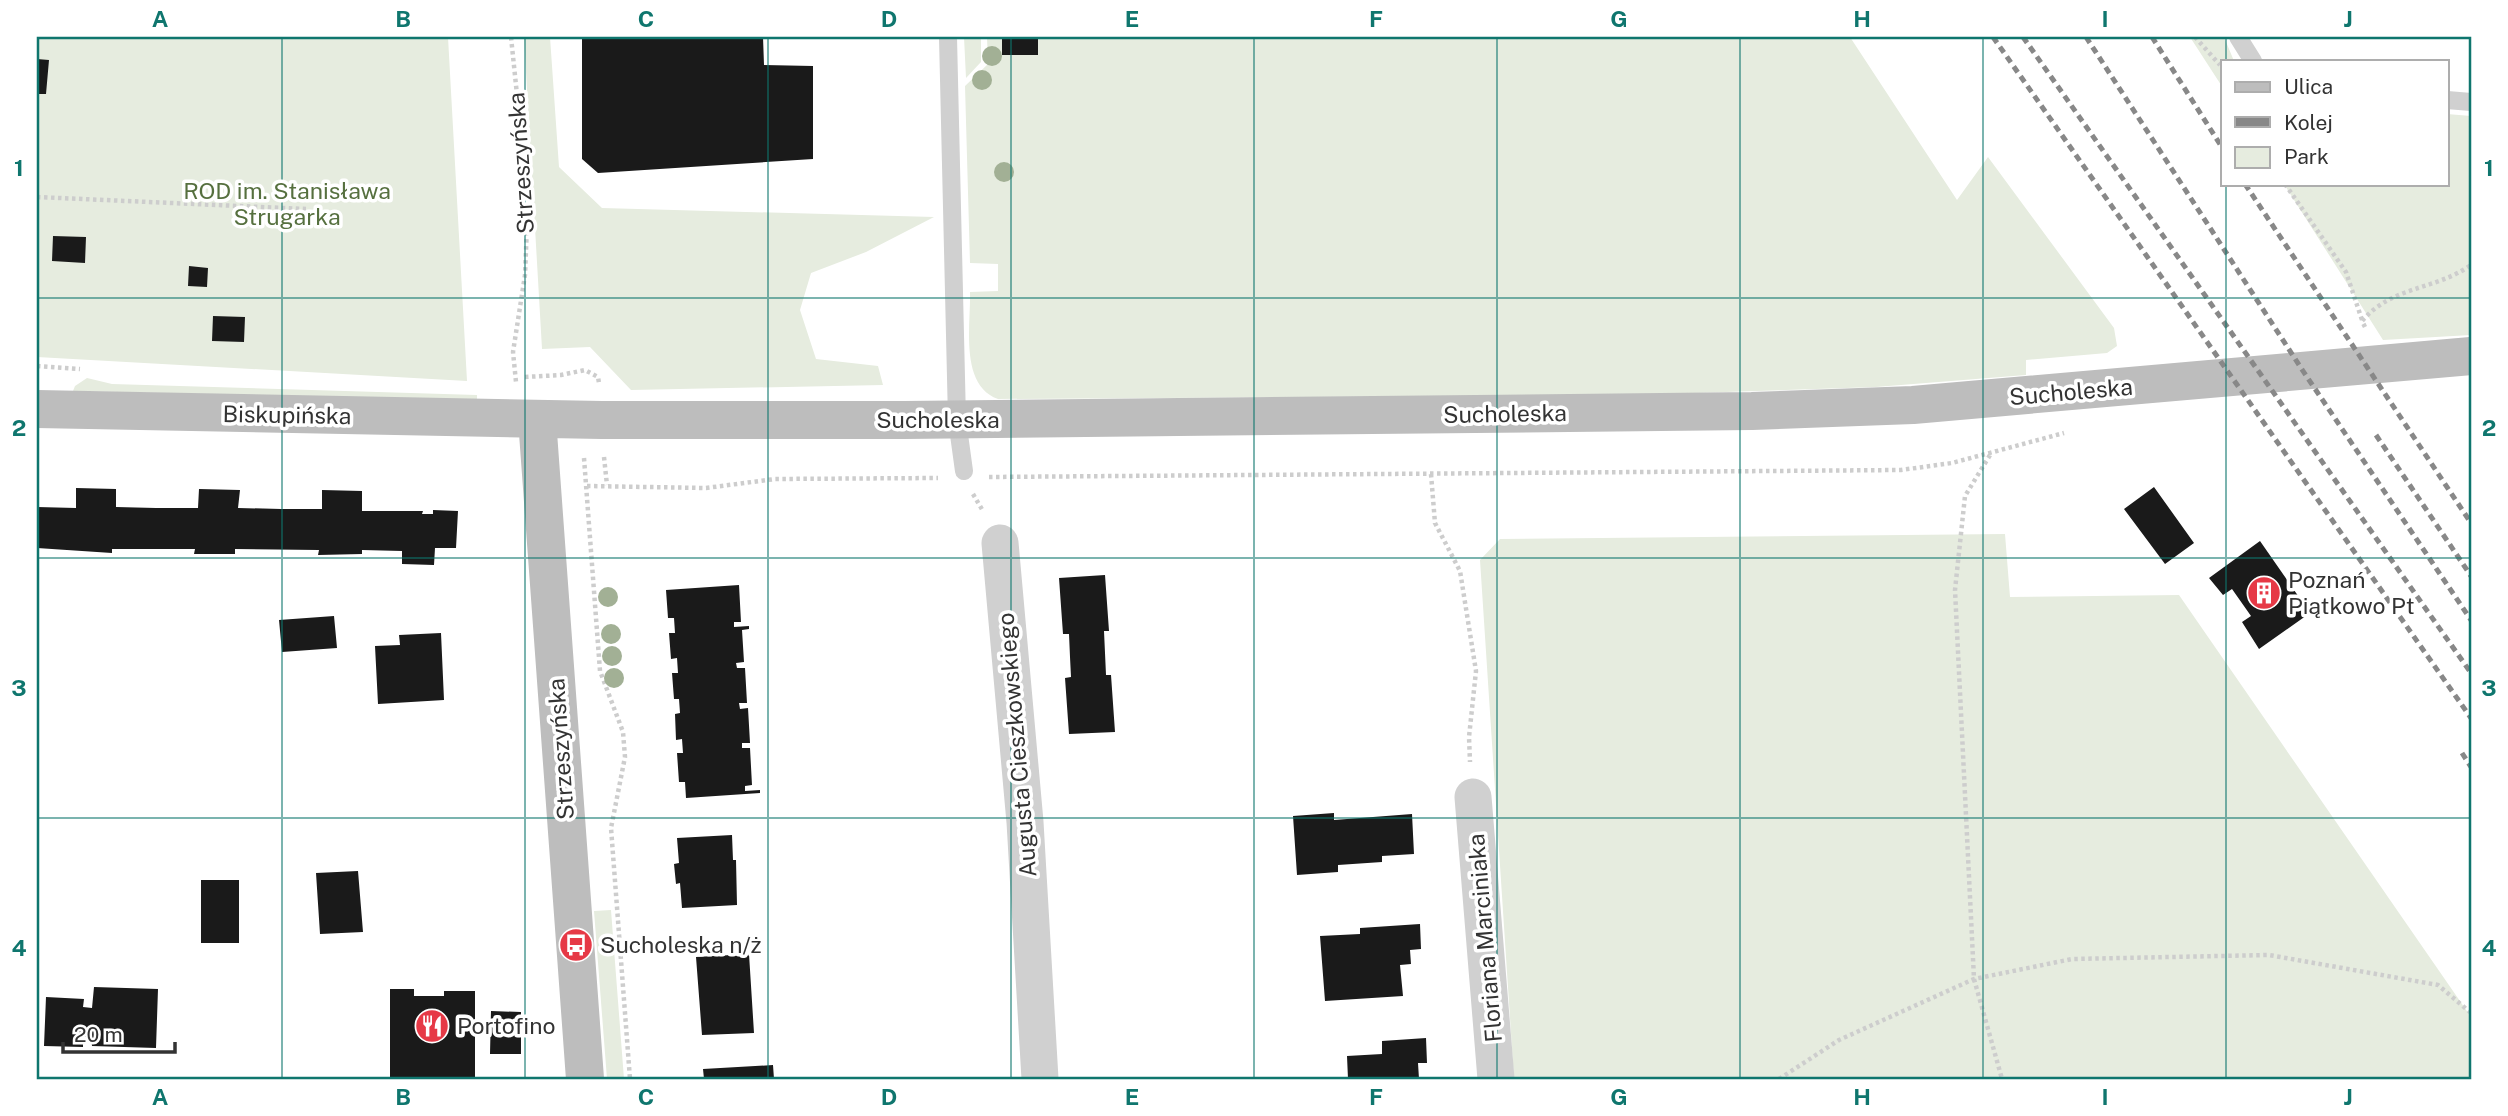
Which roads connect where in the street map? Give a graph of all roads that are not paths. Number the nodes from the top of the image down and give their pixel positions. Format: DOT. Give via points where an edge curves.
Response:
graph roads {
  1 [pos="948,37"];
  2 [pos="2238,37"];
  3 [pos="2252,60"];
  4 [pos="2448,100"];
  5 [pos="2471,102"];
  6 [pos="2471,356"];
  7 [pos="37,409"];
  8 [pos="537,419"];
  9 [pos="957,420"];
  10 [pos="965,474"];
  11 [pos="1000,543"];
  12 [pos="1473,797"];
  13 [pos="585,1079"];
  14 [pos="1040,1079"];
  15 [pos="1496,1079"];
  1 -- 9 [label="lane"];
  2 -- 3 [label="lane"];
  4 -- 5 [label="lane"];
  6 -- 9 [label="street, Sucholeska" via="1850,408"];
  7 -- 8 [label="street, Biskupińska"];
  8 -- 9 [label="street, Sucholeska"];
  8 -- 13 [label="street, Strzeszyńska"];
  9 -- 10 [label="lane"];
  11 -- 14 [label="street, Augusta Cieszkowskiego" via="1025,822"];
  12 -- 15 [label="street, Floriana Marciniaka"];
}
